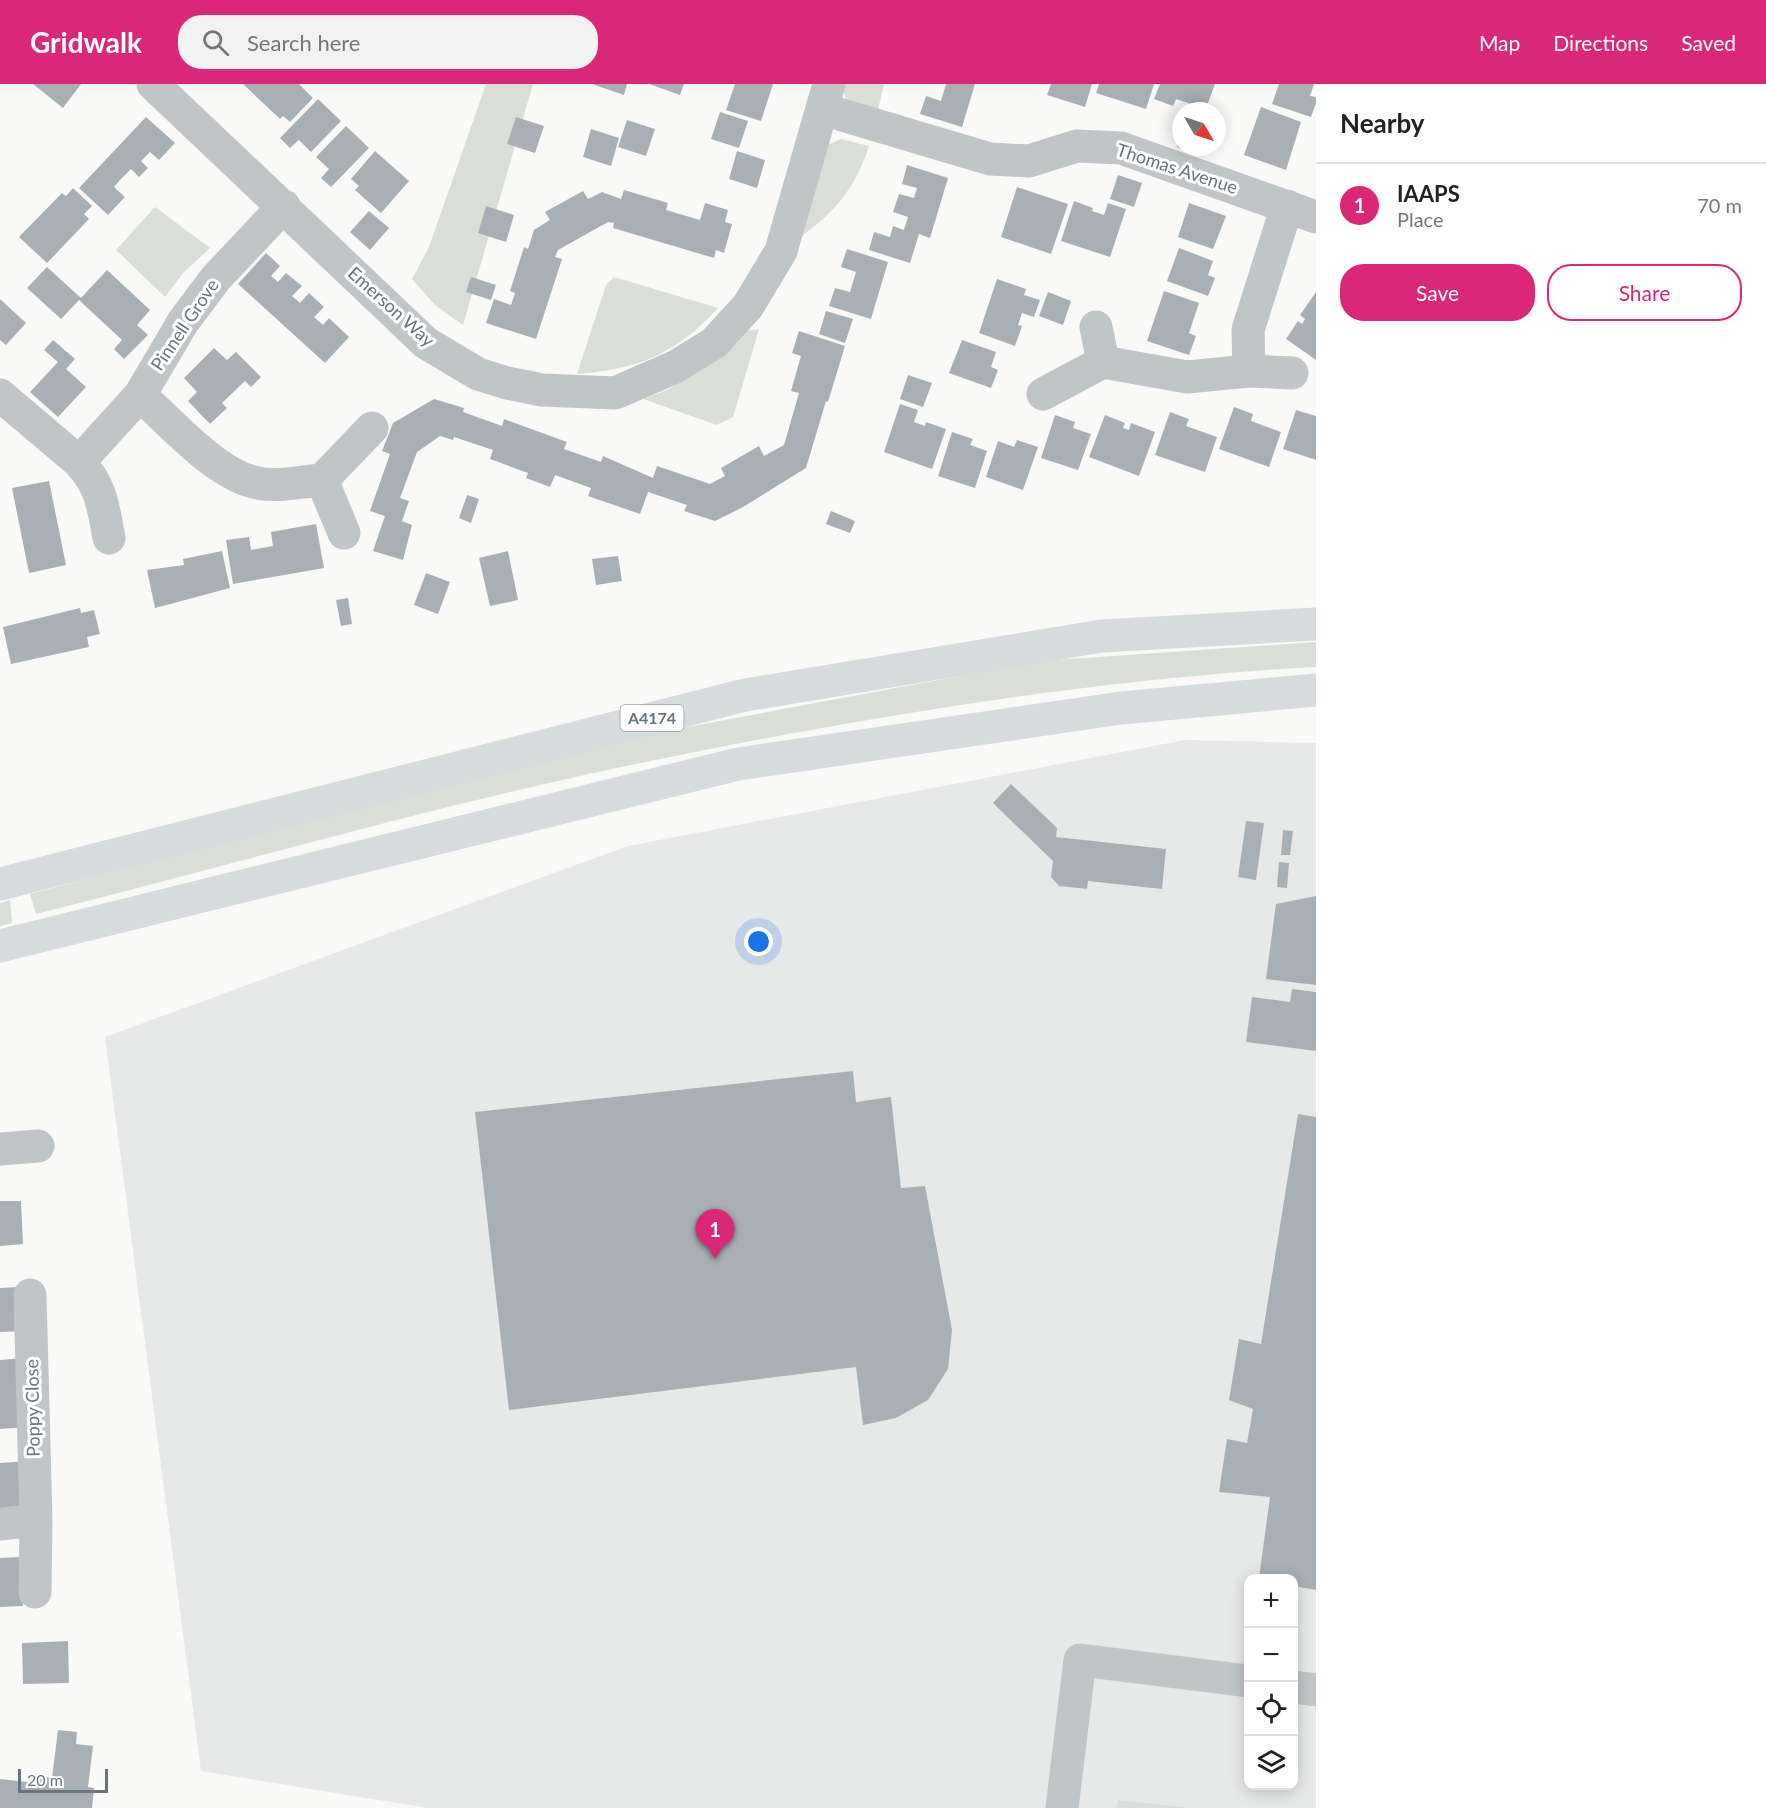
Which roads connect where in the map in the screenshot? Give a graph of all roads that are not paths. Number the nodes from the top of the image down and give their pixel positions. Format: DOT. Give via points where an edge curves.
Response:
graph roads {
  1 [pos="153,84"];
  2 [pos="825,96"];
  3 [pos="284,206"];
  4 [pos="1301,211"];
  5 [pos="1096,327"];
  6 [pos="1103,362"];
  7 [pos="1249,371"];
  8 [pos="1292,373"];
  9 [pos="1043,394"];
  10 [pos="0,395"];
  11 [pos="140,395"];
  12 [pos="372,428"];
  13 [pos="79,462"];
  14 [pos="322,480"];
  15 [pos="344,533"];
  16 [pos="109,538"];
  17 [pos="1316,624"];
  18 [pos="1316,690"];
  19 [pos="0,884"];
  20 [pos="0,946"];
  21 [pos="39,1146"];
  22 [pos="0,1149"];
  23 [pos="30,1295"];
  24 [pos="36,1520"];
  25 [pos="0,1524"];
  26 [pos="35,1592"];
  27 [pos="1244,1681"];
  28 [pos="1298,1687"];
  29 [pos="1316,1689"];
  30 [pos="1062,1808"];
  1 -- 3 [label="street, Emerson Way"];
  2 -- 3 [label="street, Emerson Way" via="781,251 748,306 714,343 675,367 615,393 542,390 478,374 426,343"];
  2 -- 4 [label="street, Thomas Avenue" via="990,159 1029,161 1077,146 1121,148"];
  3 -- 11 [label="street, Pinnell Grove" via="216,278 183,322"];
  4 -- 7 [label="street, Thomas Avenue" via="1248,330"];
  5 -- 6 [label="street"];
  6 -- 7 [label="street" via="1187,377"];
  6 -- 9 [label="street"];
  7 -- 8 [label="street"];
  10 -- 13 [label="street"];
  11 -- 13 [label="street, Pinnell Grove"];
  11 -- 14 [label="street" via="231,473 272,485"];
  12 -- 14 [label="street"];
  13 -- 16 [label="street" via="101,493"];
  14 -- 15 [label="street"];
  17 -- 19 [label="highway, A4174" via="1102,636 745,695"];
  18 -- 20 [label="highway" via="1121,708 738,764"];
  21 -- 22 [label="street"];
  23 -- 24 [label="street, Poppy Close"];
  24 -- 25 [label="street"];
  24 -- 26 [label="street, Poppy Close"];
  27 -- 30 [label="street" via="1079,1671"];
  28 -- 29 [label="street"];
}
